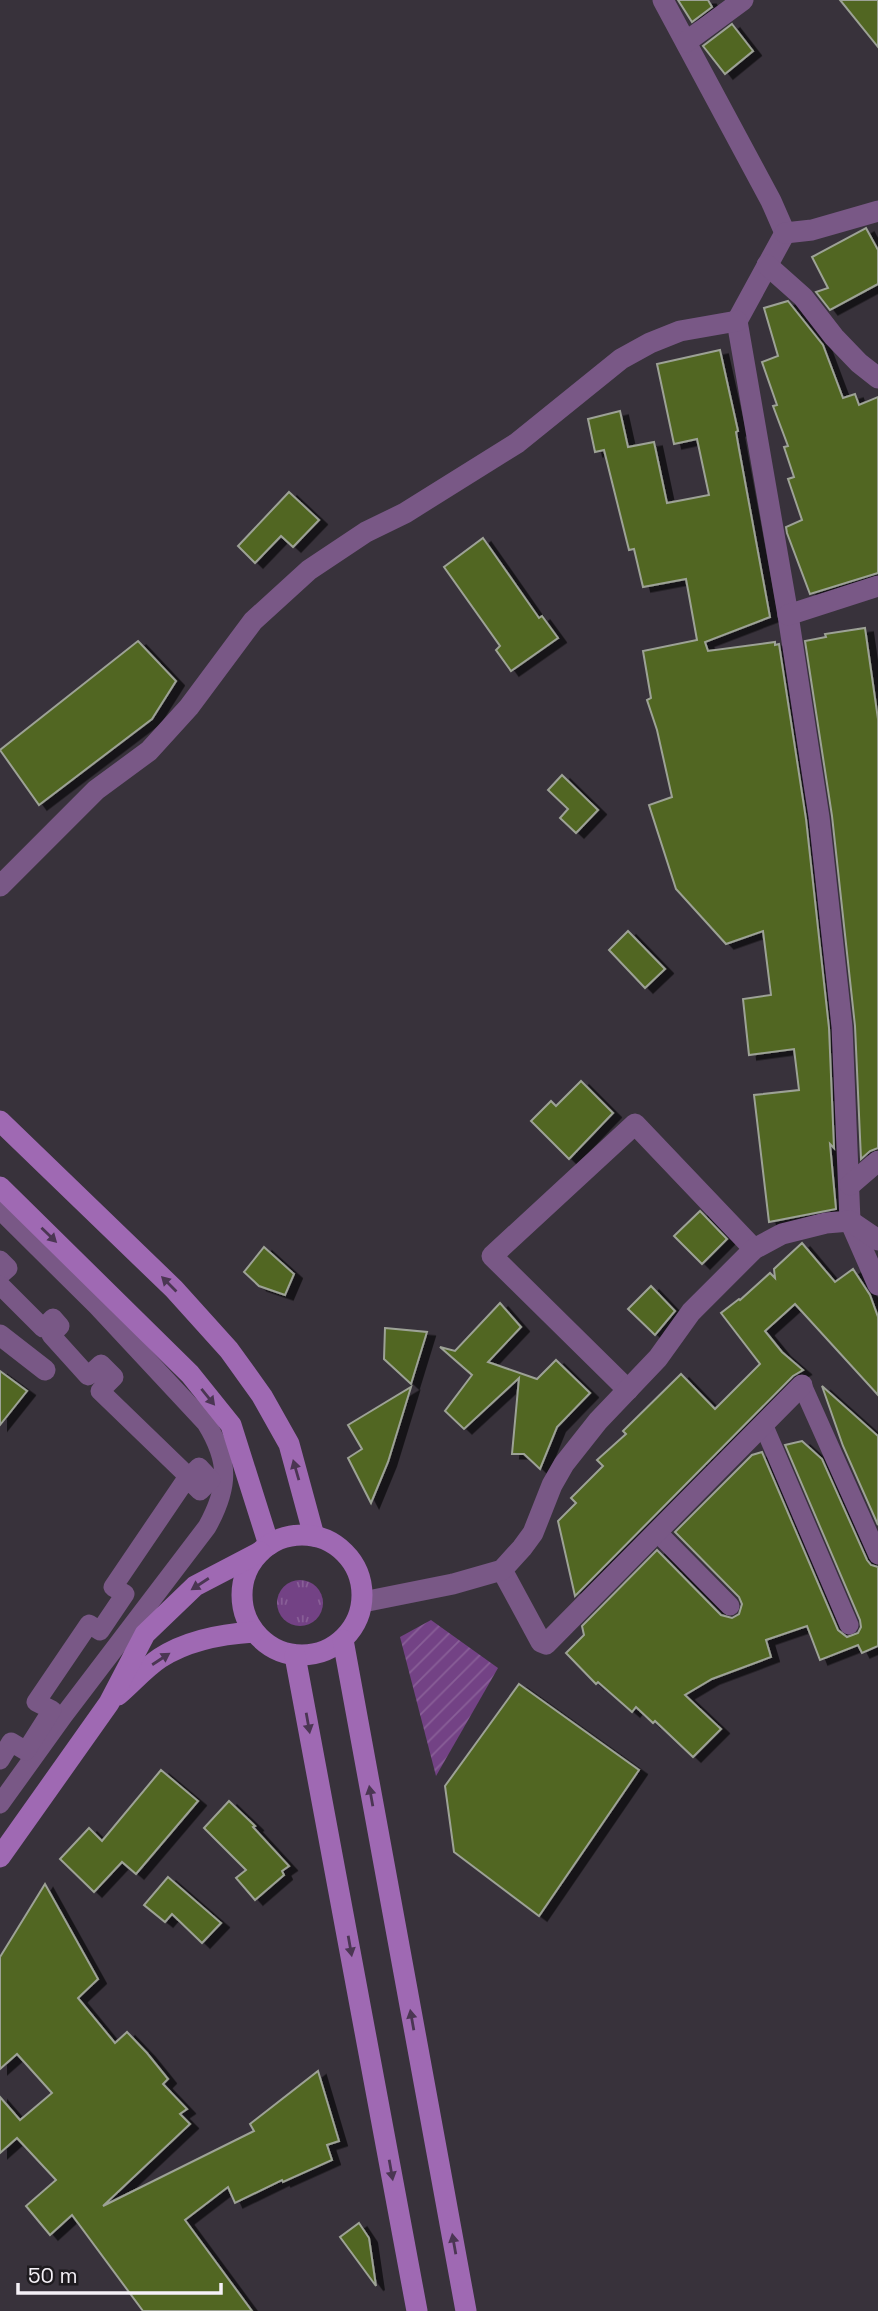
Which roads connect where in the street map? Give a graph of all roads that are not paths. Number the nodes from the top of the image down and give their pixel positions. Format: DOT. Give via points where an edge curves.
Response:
graph roads {
  1 [pos="663,0"];
  2 [pos="743,0"];
  3 [pos="686,42"];
  4 [pos="878,211"];
  5 [pos="785,233"];
  6 [pos="767,265"];
  7 [pos="737,321"];
  8 [pos="878,377"];
  9 [pos="877,591"];
  10 [pos="788,615"];
  11 [pos="0,886"];
  12 [pos="0,1121"];
  13 [pos="878,1161"];
  14 [pos="850,1185"];
  15 [pos="0,1187"];
  16 [pos="0,1210"];
  17 [pos="850,1221"];
  18 [pos="878,1240"];
  19 [pos="754,1249"];
  20 [pos="0,1260"];
  21 [pos="0,1275"];
  22 [pos="0,1285"];
  23 [pos="878,1285"];
  24 [pos="0,1335"];
  25 [pos="45,1370"];
  26 [pos="802,1385"];
  27 [pos="628,1390"];
  28 [pos="763,1424"];
  29 [pos="657,1532"];
  30 [pos="314,1536"];
  31 [pos="265,1548"];
  32 [pos="878,1555"];
  33 [pos="502,1570"];
  34 [pos="363,1602"];
  35 [pos="730,1606"];
  36 [pos="849,1625"];
  37 [pos="254,1632"];
  38 [pos="343,1640"];
  39 [pos="295,1656"];
  40 [pos="109,1703"];
  41 [pos="0,1760"];
  42 [pos="0,1804"];
  43 [pos="0,1857"];
  44 [pos="417,2311"];
  45 [pos="466,2311"];
  1 -- 3 [label="street"];
  2 -- 3 [label="street"];
  3 -- 5 [label="street"];
  4 -- 5 [label="street"];
  5 -- 6 [label="street"];
  6 -- 7 [label="street"];
  6 -- 8 [label="street" via="803,297 859,363"];
  7 -- 10 [label="street"];
  7 -- 11 [label="street" via="680,331 621,359 517,443 309,570 253,621 189,707 149,751 96,790"];
  9 -- 10 [label="street"];
  10 -- 14 [label="street" via="819,817 839,1001"];
  30 -- 12 [label="main road, one-way" via="289,1444 229,1350 174,1289"];
  13 -- 14 [label="street"];
  14 -- 17 [label="street"];
  15 -- 31 [label="main road, one-way" via="190,1374 231,1425"];
  16 -- 42 [label="street" via="205,1423 217,1444 224,1477 218,1506 207,1527"];
  17 -- 18 [label="street"];
  17 -- 19 [label="street" via="782,1234"];
  17 -- 23 [label="street"];
  19 -- 27 [label="street" via="691,1312"];
  19 -- 27 [label="street" via="635,1124 492,1256"];
  20 -- 21 [label="street" via="8,1268"];
  22 -- 41 [label="street" via="43,1328 53,1318 60,1326 51,1335 88,1376 101,1364 114,1377 100,1391 189,1477 199,1467 211,1480 200,1491 187,1478 113,1587 125,1594 100,1631 89,1624 36,1702 52,1710 26,1751 11,1742"];
  24 -- 25 [label="street"];
  26 -- 28 [label="street"];
  26 -- 32 [label="street"];
  27 -- 33 [label="street" via="564,1464 533,1533"];
  28 -- 29 [label="street"];
  28 -- 36 [label="street"];
  29 -- 33 [label="street" via="547,1644 541,1642"];
  29 -- 35 [label="street"];
  30 -- 31 [label="main road" via="291,1536"];
  30 -- 34 [label="main road" via="341,1548 352,1559 361,1580"];
  31 -- 37 [label="main road" via="249,1566 243,1582 245,1617"];
  31 -- 40 [label="main road, one-way" via="195,1586 145,1634"];
  33 -- 34 [label="street"];
  34 -- 38 [label="main road" via="356,1623"];
  37 -- 39 [label="main road" via="265,1644"];
  40 -- 37 [label="main road, one-way" via="160,1658 214,1636"];
  38 -- 39 [label="main road" via="321,1653"];
  45 -- 38 [label="main road, one-way"];
  39 -- 44 [label="main road, one-way"];
  40 -- 43 [label="main road"];
}
